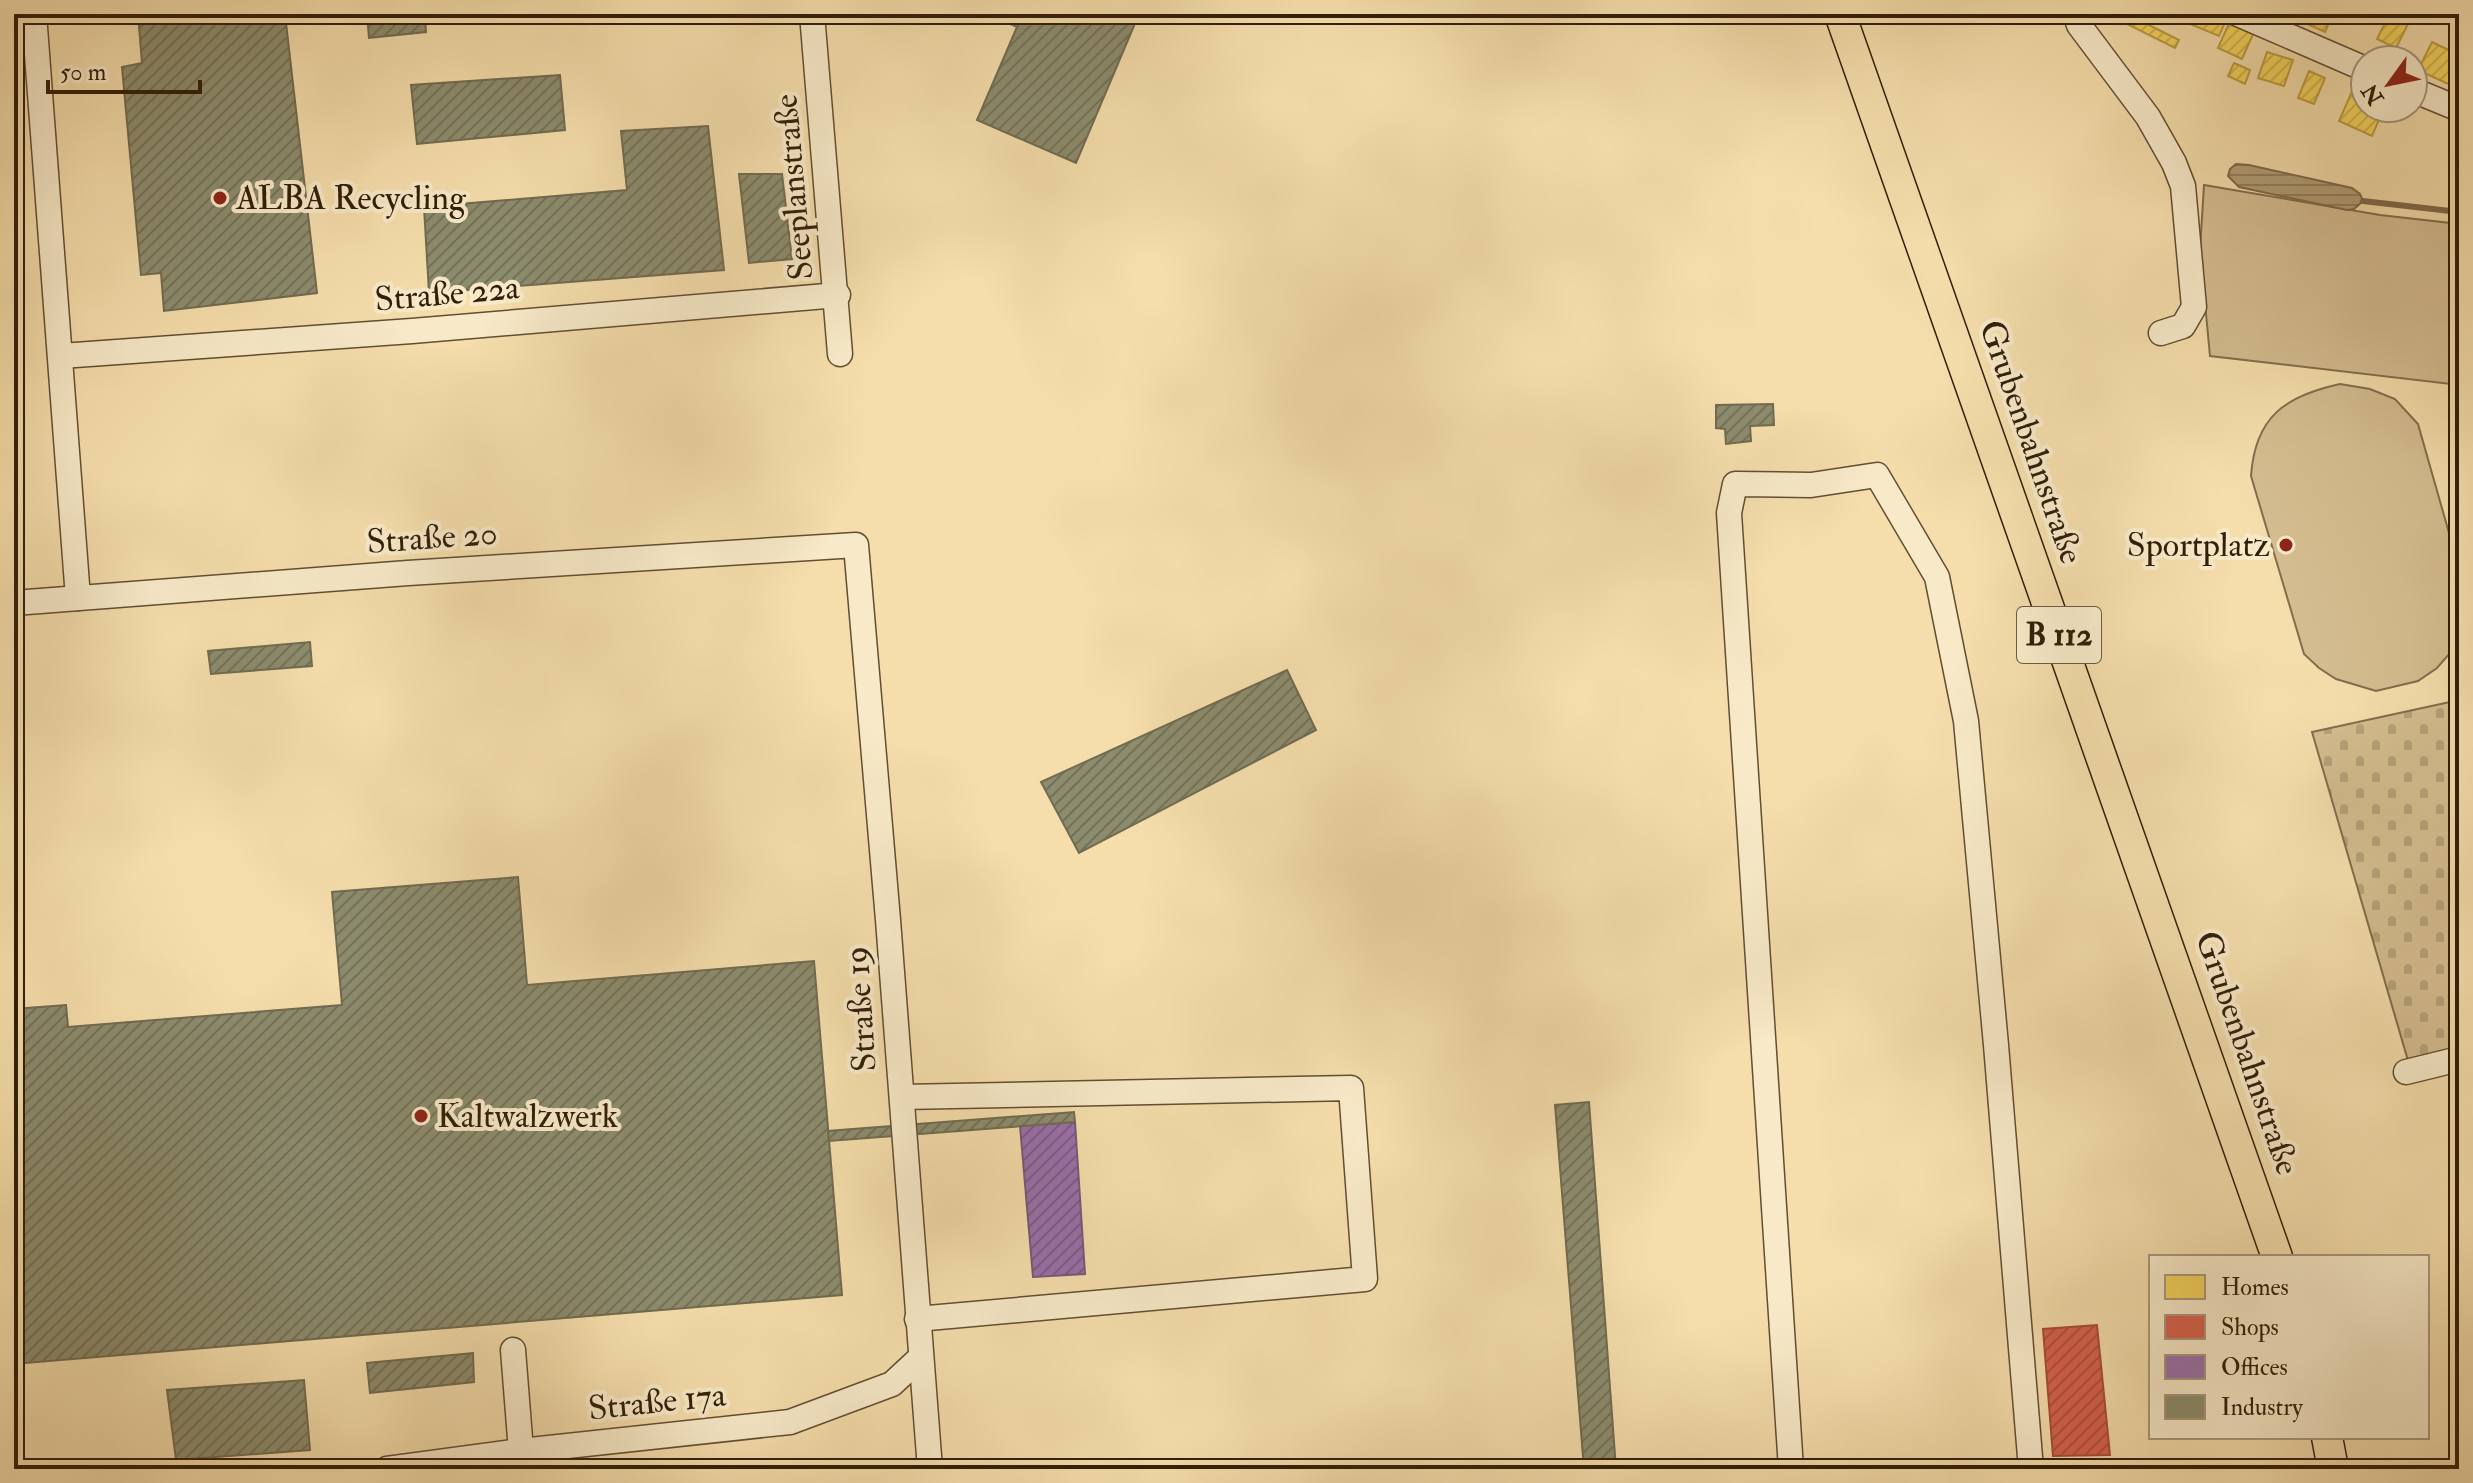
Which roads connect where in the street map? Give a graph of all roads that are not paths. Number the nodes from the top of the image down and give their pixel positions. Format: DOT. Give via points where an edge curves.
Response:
graph roads {
  1 [pos="34,14"];
  2 [pos="812,14"];
  3 [pos="1840,14"];
  4 [pos="2075,14"];
  5 [pos="2238,14"];
  6 [pos="2349,62"];
  7 [pos="2429,97"];
  8 [pos="2459,109"];
  9 [pos="838,295"];
  10 [pos="2161,333"];
  11 [pos="840,354"];
  12 [pos="61,356"];
  13 [pos="856,545"];
  14 [pos="78,598"];
  15 [pos="14,603"];
  16 [pos="2459,1059"];
  17 [pos="2406,1072"];
  18 [pos="902,1097"];
  19 [pos="2276,1255"];
  20 [pos="917,1319"];
  21 [pos="513,1350"];
  22 [pos="920,1358"];
  23 [pos="2327,1439"];
  24 [pos="521,1451"];
  25 [pos="387,1469"];
  26 [pos="930,1469"];
  27 [pos="1791,1469"];
  28 [pos="2031,1469"];
  29 [pos="2333,1469"];
  1 -- 12 [label="street"];
  2 -- 9 [label="street, Seeplanstraße"];
  3 -- 19 [label="main road, Grubenbahnstraße / B 112"];
  4 -- 10 [label="street" via="2148,117 2183,186 2194,307 2183,326"];
  5 -- 6 [label="street"];
  7 -- 8 [label="street"];
  9 -- 11 [label="street, Seeplanstraße"];
  9 -- 12 [label="street, Straße 22a"];
  12 -- 14 [label="street"];
  13 -- 14 [label="street, Straße 20"];
  13 -- 18 [label="street, Straße 19"];
  14 -- 15 [label="street, Straße 20"];
  16 -- 17 [label="street"];
  18 -- 20 [label="street, Straße 19"];
  18 -- 20 [label="street" via="1351,1088 1365,1279"];
  20 -- 22 [label="street, Straße 19"];
  21 -- 24 [label="street"];
  22 -- 24 [label="street, Straße 17a" via="892,1384 790,1422"];
  22 -- 26 [label="street, Straße 19"];
  23 -- 29 [label="main road"];
  24 -- 25 [label="street, Straße 17a"];
  27 -- 28 [label="street" via="1729,513 1735,484 1811,485 1877,475 1937,577 1966,721"];
}
